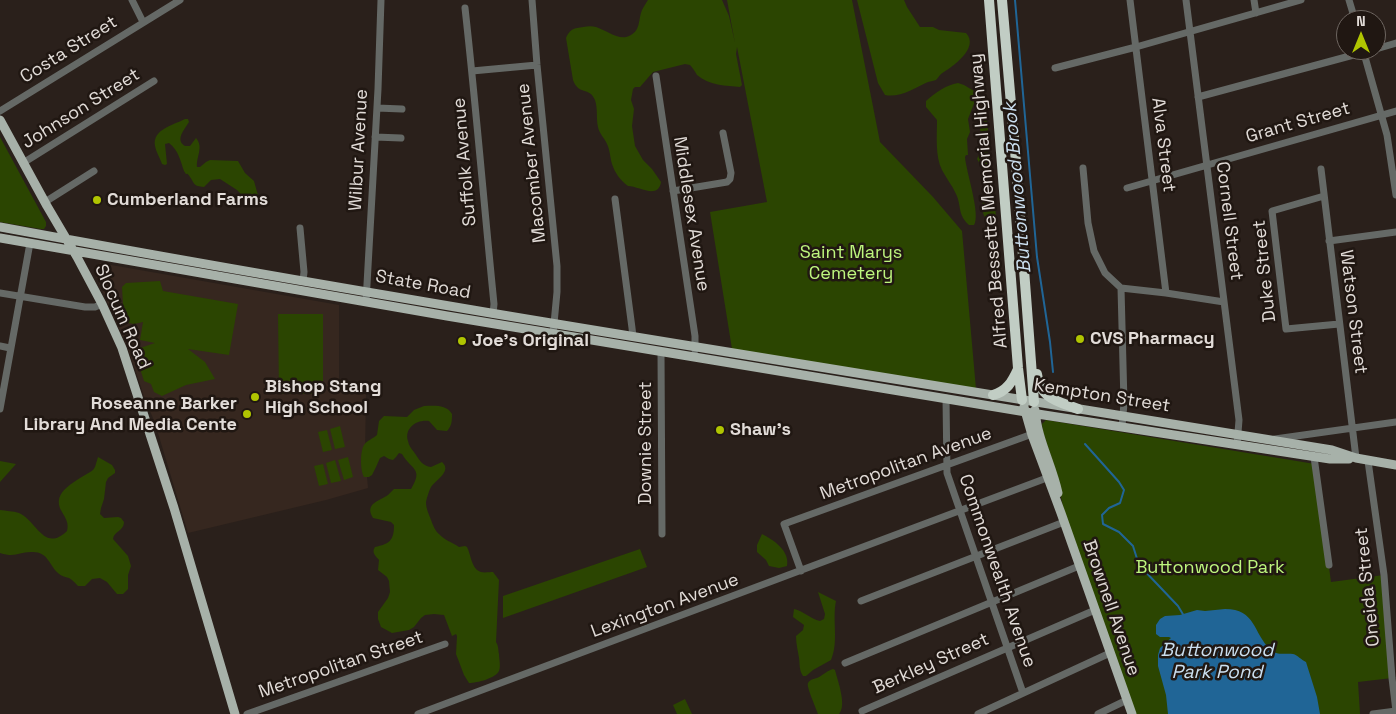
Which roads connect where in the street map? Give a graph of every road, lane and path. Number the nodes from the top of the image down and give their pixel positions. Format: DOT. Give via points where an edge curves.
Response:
graph roads {
  1 [pos="132,0"];
  2 [pos="180,0"];
  3 [pos="381,0"];
  4 [pos="532,0"];
  5 [pos="989,0"];
  6 [pos="1002,0"];
  7 [pos="1130,0"];
  8 [pos="1186,0"];
  9 [pos="1254,0"];
  10 [pos="1301,0"];
  11 [pos="465,8"];
  12 [pos="1256,13"];
  13 [pos="143,22"];
  14 [pos="1190,31"];
  15 [pos="1136,47"];
  16 [pos="1336,59"];
  17 [pos="1367,60"];
  18 [pos="537,65"];
  19 [pos="1054,68"];
  20 [pos="472,70"];
  21 [pos="656,76"];
  22 [pos="154,81"];
  23 [pos="1198,97"];
  24 [pos="377,108"];
  25 [pos="402,109"];
  26 [pos="0,111"];
  27 [pos="1396,111"];
  28 [pos="1382,115"];
  29 [pos="0,120"];
  30 [pos="723,134"];
  31 [pos="375,137"];
  32 [pos="401,138"];
  33 [pos="23,163"];
  34 [pos="1207,165"];
  35 [pos="1394,165"];
  36 [pos="1082,168"];
  37 [pos="1321,169"];
  38 [pos="94,171"];
  39 [pos="1151,181"];
  40 [pos="1127,188"];
  41 [pos="673,191"];
  42 [pos="1396,195"];
  43 [pos="1324,196"];
  44 [pos="615,199"];
  45 [pos="45,202"];
  46 [pos="0,227"];
  47 [pos="300,228"];
  48 [pos="1396,232"];
  49 [pos="0,238"];
  50 [pos="66,239"];
  51 [pos="1329,241"];
  52 [pos="30,243"];
  53 [pos="74,252"];
  54 [pos="303,281"];
  55 [pos="1121,288"];
  56 [pos="367,292"];
  57 [pos="0,293"];
  58 [pos="1166,293"];
  59 [pos="20,297"];
  60 [pos="366,302"];
  61 [pos="1224,302"];
  62 [pos="102,304"];
  63 [pos="1026,306"];
  64 [pos="493,314"];
  65 [pos="554,324"];
  66 [pos="1339,324"];
  67 [pos="553,334"];
  68 [pos="632,337"];
  69 [pos="0,346"];
  70 [pos="695,347"];
  71 [pos="10,348"];
  72 [pos="661,352"];
  73 [pos="694,357"];
  74 [pos="1018,368"];
  75 [pos="842,371"];
  76 [pos="841,382"];
  77 [pos="993,395"];
  78 [pos="946,398"];
  79 [pos="1,400"];
  80 [pos="1022,400"];
  81 [pos="1034,402"];
  82 [pos="0,409"];
  83 [pos="1078,409"];
  84 [pos="1025,412"];
  85 [pos="1035,413"];
  86 [pos="1124,416"];
  87 [pos="1396,422"];
  88 [pos="1122,427"];
  89 [pos="1353,429"];
  90 [pos="1035,433"];
  91 [pos="1238,435"];
  92 [pos="1268,440"];
  93 [pos="1237,445"];
  94 [pos="1296,449"];
  95 [pos="1314,457"];
  96 [pos="1356,458"];
  97 [pos="1368,461"];
  98 [pos="947,466"];
  99 [pos="1396,466"];
  100 [pos="1051,477"];
  101 [pos="960,511"];
  102 [pos="1062,518"];
  103 [pos="662,534"];
  104 [pos="976,556"];
  105 [pos="1329,565"];
  106 [pos="1079,566"];
  107 [pos="801,571"];
  108 [pos="861,601"];
  109 [pos="992,602"];
  110 [pos="1095,610"];
  111 [pos="445,644"];
  112 [pos="1008,647"];
  113 [pos="1110,653"];
  114 [pos="845,663"];
  115 [pos="1023,693"];
  116 [pos="1127,700"];
  117 [pos="862,711"];
  118 [pos="1396,711"];
  119 [pos="235,714"];
  120 [pos="247,714"];
  121 [pos="418,714"];
  122 [pos="978,714"];
  123 [pos="1098,714"];
  124 [pos="1132,714"];
  125 [pos="1373,714"];
  1 -- 13 [label="street"];
  2 -- 13 [label="street, Costa Street"];
  3 -- 24 [label="street, Wilbur Avenue"];
  4 -- 18 [label="street, Macomber Avenue"];
  5 -- 74 [label="highway, Alfred Bessette Memorial Highway"];
  6 -- 63 [label="highway, Alfred Bessette Memorial Highway"];
  7 -- 15 [label="street, Alva Street"];
  8 -- 14 [label="street, Cornell Street"];
  9 -- 12 [label="street"];
  10 -- 12 [label="street"];
  11 -- 20 [label="street, Suffolk Avenue"];
  12 -- 14 [label="street"];
  13 -- 26 [label="street, Costa Street"];
  14 -- 15 [label="street"];
  14 -- 23 [label="street, Cornell Street"];
  15 -- 19 [label="street"];
  15 -- 39 [label="street, Alva Street"];
  16 -- 23 [label="street"];
  17 -- 28 [label="street"];
  18 -- 20 [label="street"];
  18 -- 65 [label="street, Macomber Avenue" via="557,266"];
  20 -- 64 [label="street, Suffolk Avenue"];
  21 -- 41 [label="street, Middlesex Avenue"];
  22 -- 33 [label="street, Johnson Street"];
  23 -- 34 [label="street, Cornell Street"];
  24 -- 25 [label="street"];
  24 -- 31 [label="street, Wilbur Avenue"];
  27 -- 28 [label="street, Grant Street"];
  28 -- 34 [label="street, Grant Street"];
  28 -- 35 [label="street"];
  29 -- 33 [label="main road, Slocum Road"];
  30 -- 41 [label="street" via="731,173 727,182"];
  31 -- 32 [label="street"];
  31 -- 56 [label="street, Wilbur Avenue"];
  33 -- 45 [label="main road, Slocum Road"];
  34 -- 39 [label="street, Grant Street"];
  34 -- 61 [label="street, Cornell Street"];
  35 -- 42 [label="street"];
  36 -- 55 [label="street" via="1094,251 1105,273"];
  37 -- 43 [label="street, Watson Street"];
  38 -- 45 [label="street"];
  39 -- 40 [label="street, Grant Street"];
  39 -- 58 [label="street, Alva Street"];
  41 -- 70 [label="street, Middlesex Avenue"];
  43 -- 51 [label="street, Watson Street"];
  43 -- 66 [label="street, Duke Street" via="1272,210 1278,269 1286,329"];
  44 -- 68 [label="street"];
  45 -- 50 [label="main road, Slocum Road"];
  46 -- 50 [label="main road, State Road"];
  47 -- 54 [label="street"];
  48 -- 51 [label="street"];
  49 -- 52 [label="main road, State Road"];
  50 -- 53 [label="main road, Slocum Road"];
  50 -- 54 [label="main road, State Road"];
  51 -- 66 [label="street, Watson Street"];
  52 -- 53 [label="main road, State Road"];
  52 -- 59 [label="street"];
  53 -- 60 [label="main road, State Road"];
  53 -- 62 [label="main road, Slocum Road"];
  54 -- 56 [label="main road, State Road"];
  55 -- 58 [label="street"];
  55 -- 86 [label="street"];
  56 -- 60 [label="street, Wilbur Avenue"];
  56 -- 64 [label="main road, State Road"];
  57 -- 59 [label="street"];
  58 -- 61 [label="street"];
  59 -- 62 [label="street" via="88,308"];
  59 -- 71 [label="street"];
  60 -- 67 [label="main road, State Road"];
  61 -- 91 [label="street, Cornell Street" via="1239,420"];
  62 -- 119 [label="main road, Slocum Road" via="122,348 142,408"];
  63 -- 81 [label="highway, Alfred Bessette Memorial Highway"];
  63 -- 83 [label="highway" via="1039,384 1048,397"];
  64 -- 65 [label="main road, State Road"];
  65 -- 67 [label="street, Macomber Avenue"];
  65 -- 68 [label="main road, State Road"];
  66 -- 89 [label="street, Watson Street"];
  67 -- 72 [label="main road, State Road"];
  68 -- 70 [label="main road, State Road"];
  69 -- 71 [label="street"];
  70 -- 73 [label="street, Middlesex Avenue"];
  70 -- 75 [label="main road, State Road"];
  71 -- 79 [label="street"];
  72 -- 73 [label="main road, State Road"];
  72 -- 103 [label="street, Downie Street"];
  73 -- 76 [label="main road, State Road"];
  74 -- 77 [label="highway" via="1010,385"];
  74 -- 80 [label="highway, Alfred Bessette Memorial Highway"];
  75 -- 76 [label="main road"];
  75 -- 77 [label="main road, Kempton Street"];
  76 -- 78 [label="main road, Kempton Street"];
  77 -- 80 [label="main road, Kempton Street"];
  78 -- 84 [label="main road, Kempton Street"];
  78 -- 98 [label="street, Commonwealth Avenue"];
  79 -- 82 [label="street"];
  80 -- 81 [label="main road, Kempton Street"];
  80 -- 84 [label="main road, Brownell Avenue"];
  81 -- 83 [label="main road, Kempton Street"];
  81 -- 85 [label="main road, Brownell Avenue"];
  83 -- 86 [label="main road, Kempton Street"];
  84 -- 85 [label="main road, Kempton Street"];
  84 -- 90 [label="main road, Brownell Avenue"];
  85 -- 88 [label="main road, Kempton Street"];
  85 -- 90 [label="main road, Brownell Avenue"];
  86 -- 88 [label="street"];
  86 -- 91 [label="main road, Kempton Street"];
  87 -- 89 [label="street"];
  88 -- 93 [label="main road, Kempton Street"];
  89 -- 92 [label="street"];
  89 -- 96 [label="street, Watson Street"];
  90 -- 98 [label="street, Metropolitan Avenue"];
  90 -- 100 [label="main road, Brownell Avenue"];
  91 -- 92 [label="main road, Kempton Street"];
  91 -- 93 [label="street, Cornell Street"];
  92 -- 94 [label="main road, Kempton Street"];
  93 -- 94 [label="main road, Kempton Street"];
  94 -- 95 [label="main road, Kempton Street"];
  94 -- 96 [label="main road, Kempton Street" via="1332,450"];
  95 -- 96 [label="main road, Kempton Street"];
  95 -- 105 [label="street"];
  96 -- 97 [label="main road, Kempton Street"];
  97 -- 99 [label="main road, Kempton Street"];
  97 -- 118 [label="street, Oneida Street" via="1384,575"];
  98 -- 101 [label="street, Commonwealth Avenue"];
  98 -- 107 [label="street, Metropolitan Avenue" via="784,524"];
  100 -- 101 [label="street, Lexington Avenue"];
  100 -- 102 [label="main road, Brownell Avenue"];
  101 -- 104 [label="street, Commonwealth Avenue"];
  101 -- 107 [label="street, Lexington Avenue"];
  102 -- 104 [label="street"];
  102 -- 106 [label="main road, Brownell Avenue"];
  104 -- 108 [label="street"];
  104 -- 109 [label="street, Commonwealth Avenue"];
  106 -- 109 [label="street"];
  106 -- 110 [label="main road, Brownell Avenue"];
  107 -- 121 [label="street, Lexington Avenue"];
  109 -- 112 [label="street, Commonwealth Avenue"];
  109 -- 114 [label="street"];
  110 -- 112 [label="street, Berkley Street"];
  110 -- 113 [label="main road, Brownell Avenue"];
  111 -- 120 [label="street, Metropolitan Street"];
  112 -- 115 [label="street, Commonwealth Avenue"];
  112 -- 117 [label="street, Berkley Street"];
  113 -- 115 [label="street"];
  113 -- 116 [label="main road, Brownell Avenue"];
  115 -- 122 [label="street"];
  116 -- 123 [label="street"];
  116 -- 124 [label="main road, Brownell Avenue"];
  118 -- 125 [label="street"];
}
